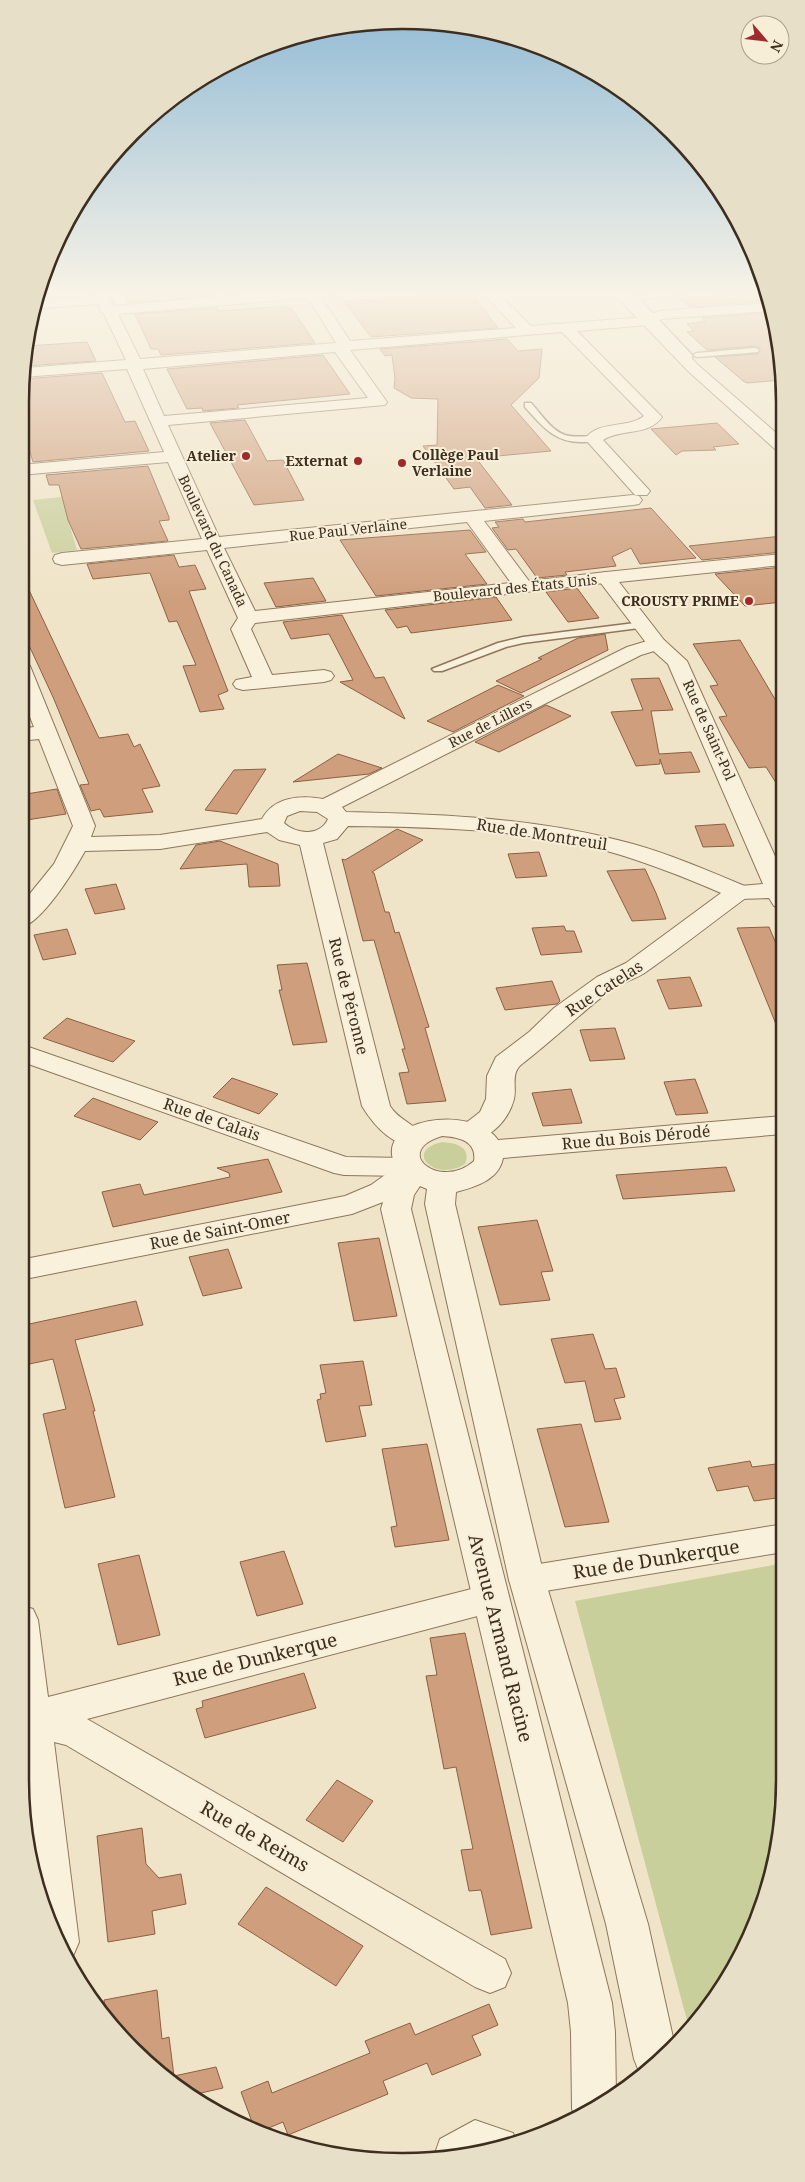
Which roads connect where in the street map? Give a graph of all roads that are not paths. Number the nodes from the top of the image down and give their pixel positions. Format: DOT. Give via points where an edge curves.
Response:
graph roads {
  1 [pos="146,394"];
  2 [pos="373,394"];
  3 [pos="631,394"];
  4 [pos="722,394"];
  5 [pos="730,394"];
  6 [pos="741,394"];
  7 [pos="528,405"];
  8 [pos="160,421"];
  9 [pos="776,425"];
  10 [pos="776,434"];
  11 [pos="593,439"];
  12 [pos="776,442"];
  13 [pos="174,456"];
  14 [pos="29,469"];
  15 [pos="472,517"];
  16 [pos="212,544"];
  17 [pos="62,559"];
  18 [pos="776,560"];
  19 [pos="606,578"];
  20 [pos="524,587"];
  21 [pos="248,618"];
  22 [pos="643,625"];
  23 [pos="657,644"];
  24 [pos="438,669"];
  25 [pos="324,676"];
  26 [pos="264,682"];
  27 [pos="243,684"];
  28 [pos="29,688"];
  29 [pos="47,732"];
  30 [pos="29,735"];
  31 [pos="332,813"];
  32 [pos="272,824"];
  33 [pos="310,838"];
  34 [pos="78,844"];
  35 [pos="776,884"];
  36 [pos="738,892"];
  37 [pos="776,895"];
  38 [pos="29,910"];
  39 [pos="29,1055"];
  40 [pos="776,1125"];
  41 [pos="411,1138"];
  42 [pos="480,1141"];
  43 [pos="419,1173"];
  44 [pos="29,1268"];
  45 [pos="776,1540"];
  46 [pos="509,1590"];
  47 [pos="29,1713"];
  48 [pos="29,1716"];
  49 [pos="29,1753"];
  50 [pos="54,1913"];
  51 [pos="490,1973"];
  52 [pos="655,2055"];
  53 [pos="594,2100"];
  1 -- 8 [label="street, Boulevard du Canada"];
  2 -- 8 [label="street" via="379,402"];
  3 -- 11 [label="street" via="654,417 644,426 603,431"];
  4 -- 12 [label="street"];
  5 -- 10 [label="lane"];
  6 -- 9 [label="street"];
  7 -- 11 [label="lane" via="556,436 577,441"];
  8 -- 13 [label="street, Boulevard du Canada"];
  11 -- 15 [label="street, Rue Paul Verlaine" via="637,496"];
  13 -- 14 [label="street"];
  13 -- 16 [label="street, Boulevard du Canada"];
  15 -- 16 [label="street, Rue Paul Verlaine"];
  15 -- 20 [label="street"];
  16 -- 17 [label="street, Rue Paul Verlaine"];
  16 -- 21 [label="street, Boulevard du Canada"];
  18 -- 19 [label="street, Boulevard des États Unis"];
  19 -- 20 [label="street, Boulevard des États Unis"];
  19 -- 22 [label="street, Rue de Saint-Pol"];
  20 -- 21 [label="street, Boulevard des États Unis"];
  21 -- 26 [label="street, Boulevard du Canada" via="241,629"];
  22 -- 23 [label="street, Rue de Saint-Pol"];
  22 -- 24 [label="lane" via="524,640"];
  23 -- 31 [label="street, Rue de Lillers" via="634,651"];
  23 -- 35 [label="street, Rue de Saint-Pol" via="678,661 684,673"];
  25 -- 26 [label="street"];
  26 -- 27 [label="street"];
  28 -- 29 [label="street"];
  29 -- 30 [label="street"];
  29 -- 34 [label="street" via="84,826"];
  31 -- 32 [label="street, Rue de Montreuil" via="312,804 290,806 273,816"];
  31 -- 33 [label="street, Rue de Lillers" via="334,829"];
  31 -- 36 [label="street, Rue de Montreuil" via="453,820 538,831 628,850"];
  32 -- 33 [label="street" via="282,834"];
  32 -- 34 [label="street" via="160,842"];
  33 -- 41 [label="street, Rue de Péronne" via="376,1106 383,1118"];
  34 -- 38 [label="street" via="47,891"];
  36 -- 37 [label="street"];
  36 -- 42 [label="street, Rue Catelas" via="635,968 606,982 506,1063 501,1076 500,1099"];
  39 -- 43 [label="street, Rue de Calais" via="344,1166"];
  40 -- 42 [label="street, Rue du Bois Dérodé"];
  41 -- 42 [label="street" via="440,1127 456,1128"];
  41 -- 43 [label="street" via="405,1147 404,1157"];
  42 -- 43 [label="street" via="489,1160 484,1169 473,1176 459,1181"];
  43 -- 44 [label="street, Rue de Saint-Omer" via="352,1204"];
  43 -- 46 [label="street, Avenue Armand Racine" via="440,1204"];
  45 -- 46 [label="street, Rue de Dunkerque"];
  46 -- 47 [label="street, Rue de Dunkerque" via="240,1662"];
  46 -- 52 [label="street, Avenue Armand Racine" via="627,1924"];
  46 -- 53 [label="street, Avenue Armand Racine" via="590,2004"];
  48 -- 51 [label="street, Rue de Reims" via="77,1732"];
  49 -- 50 [label="street"];
}
